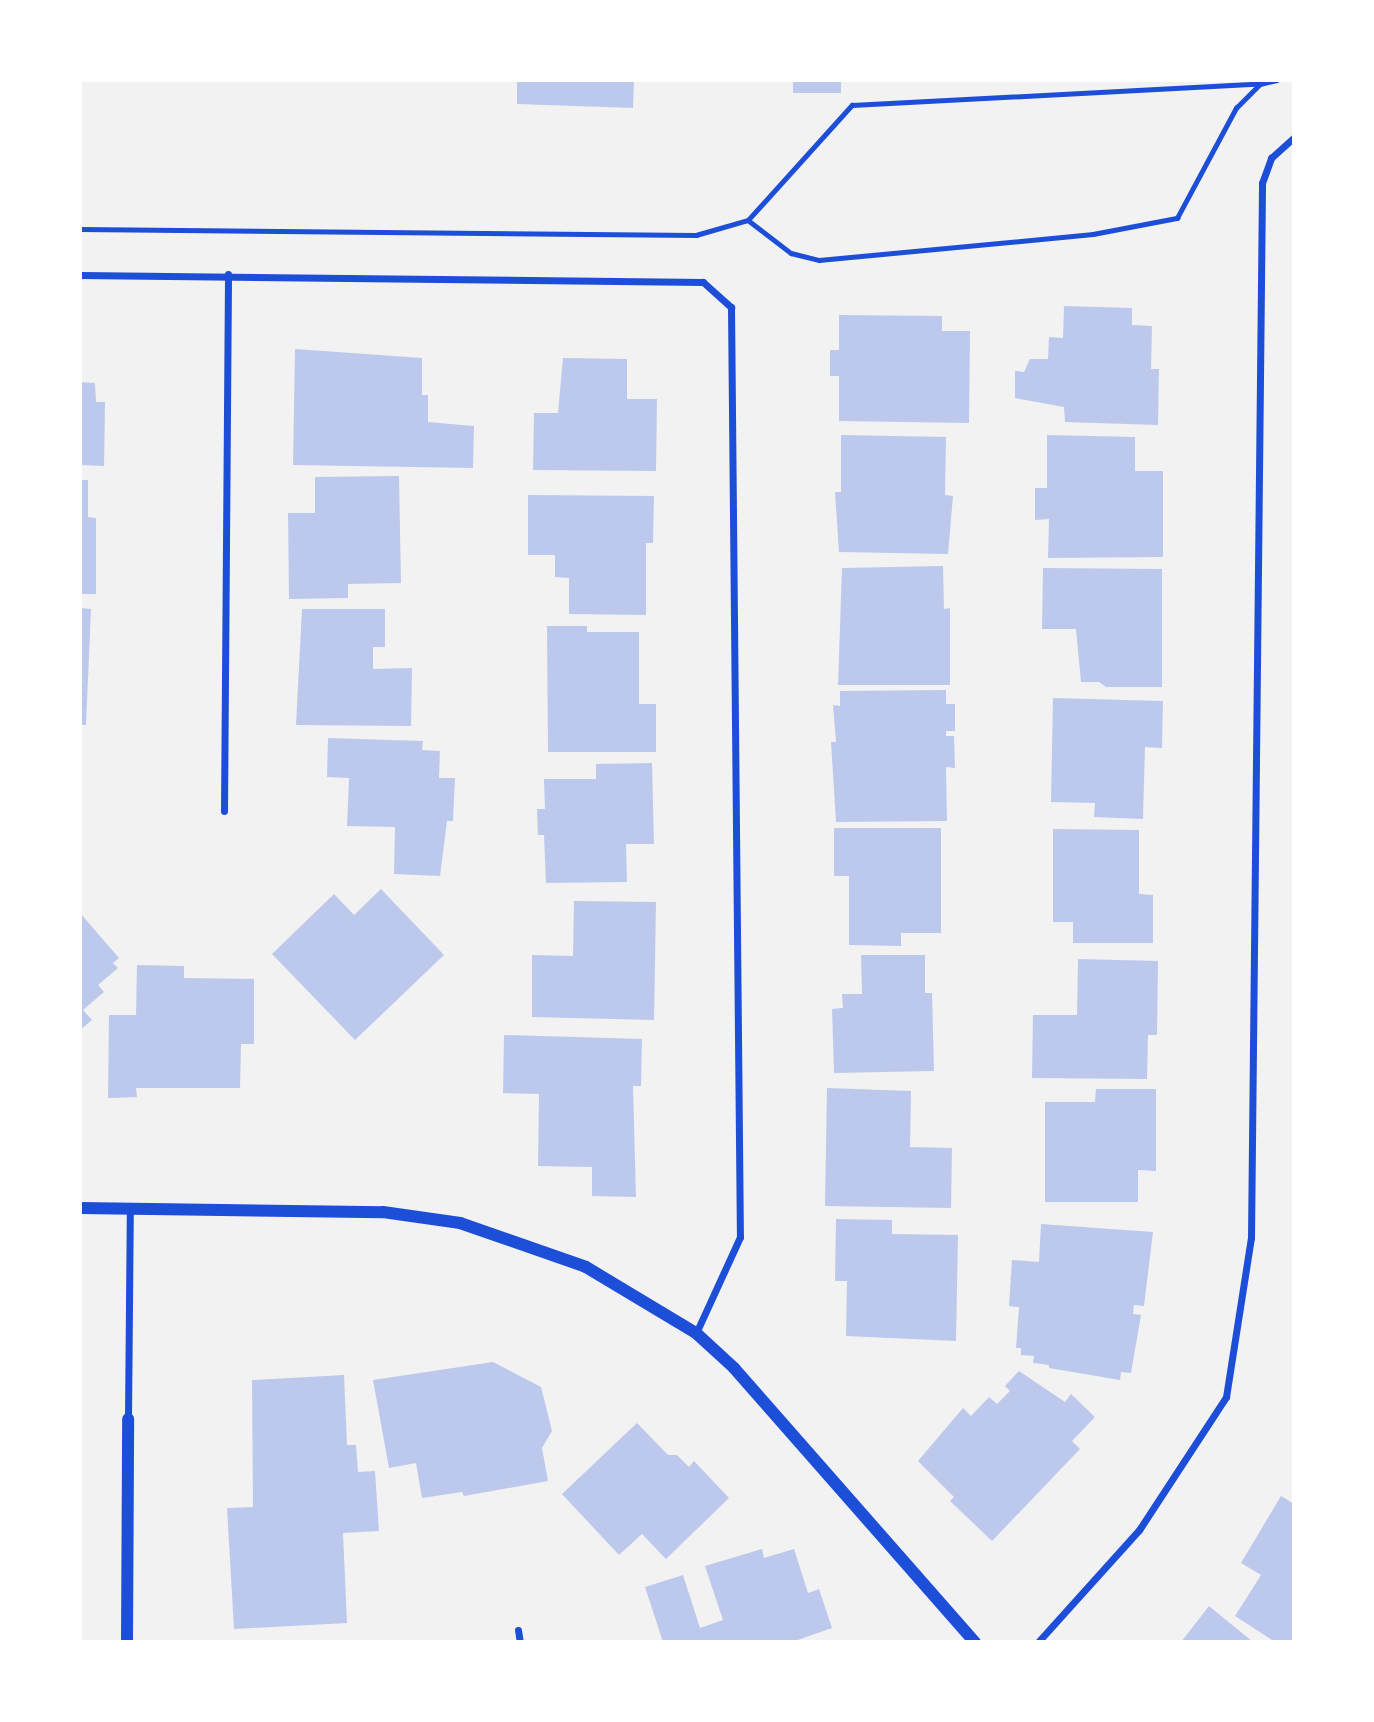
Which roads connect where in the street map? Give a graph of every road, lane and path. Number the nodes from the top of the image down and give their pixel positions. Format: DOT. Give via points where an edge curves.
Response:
graph roads {
  1 [pos="1277,80"];
  2 [pos="1260,84"];
  3 [pos="1293,138"];
  4 [pos="748,220"];
  5 [pos="80,229"];
  6 [pos="228,274"];
  7 [pos="80,275"];
  8 [pos="224,811"];
  9 [pos="80,1208"];
  10 [pos="130,1209"];
  11 [pos="696,1333"];
  12 [pos="128,1419"];
  13 [pos="518,1630"];
  14 [pos="127,1642"];
  15 [pos="520,1642"];
  16 [pos="975,1642"];
  17 [pos="1038,1642"];
  1 -- 2 [label="path"];
  2 -- 4 [label="path" via="852,105"];
  2 -- 4 [label="path" via="1220,131 1177,218 1093,234 819,260 791,253"];
  3 -- 17 [label="street" via="1271,158 1262,183 1251,1238 1226,1397 1139,1530"];
  4 -- 5 [label="path" via="696,235"];
  6 -- 7 [label="street"];
  6 -- 8 [label="street"];
  6 -- 11 [label="street" via="703,282 731,307 740,1237"];
  9 -- 10 [label="street"];
  10 -- 11 [label="street" via="306,1208 460,1223 586,1267"];
  10 -- 12 [label="street"];
  11 -- 16 [label="street" via="770,1404"];
  12 -- 14 [label="street"];
  13 -- 15 [label="street"];
}
